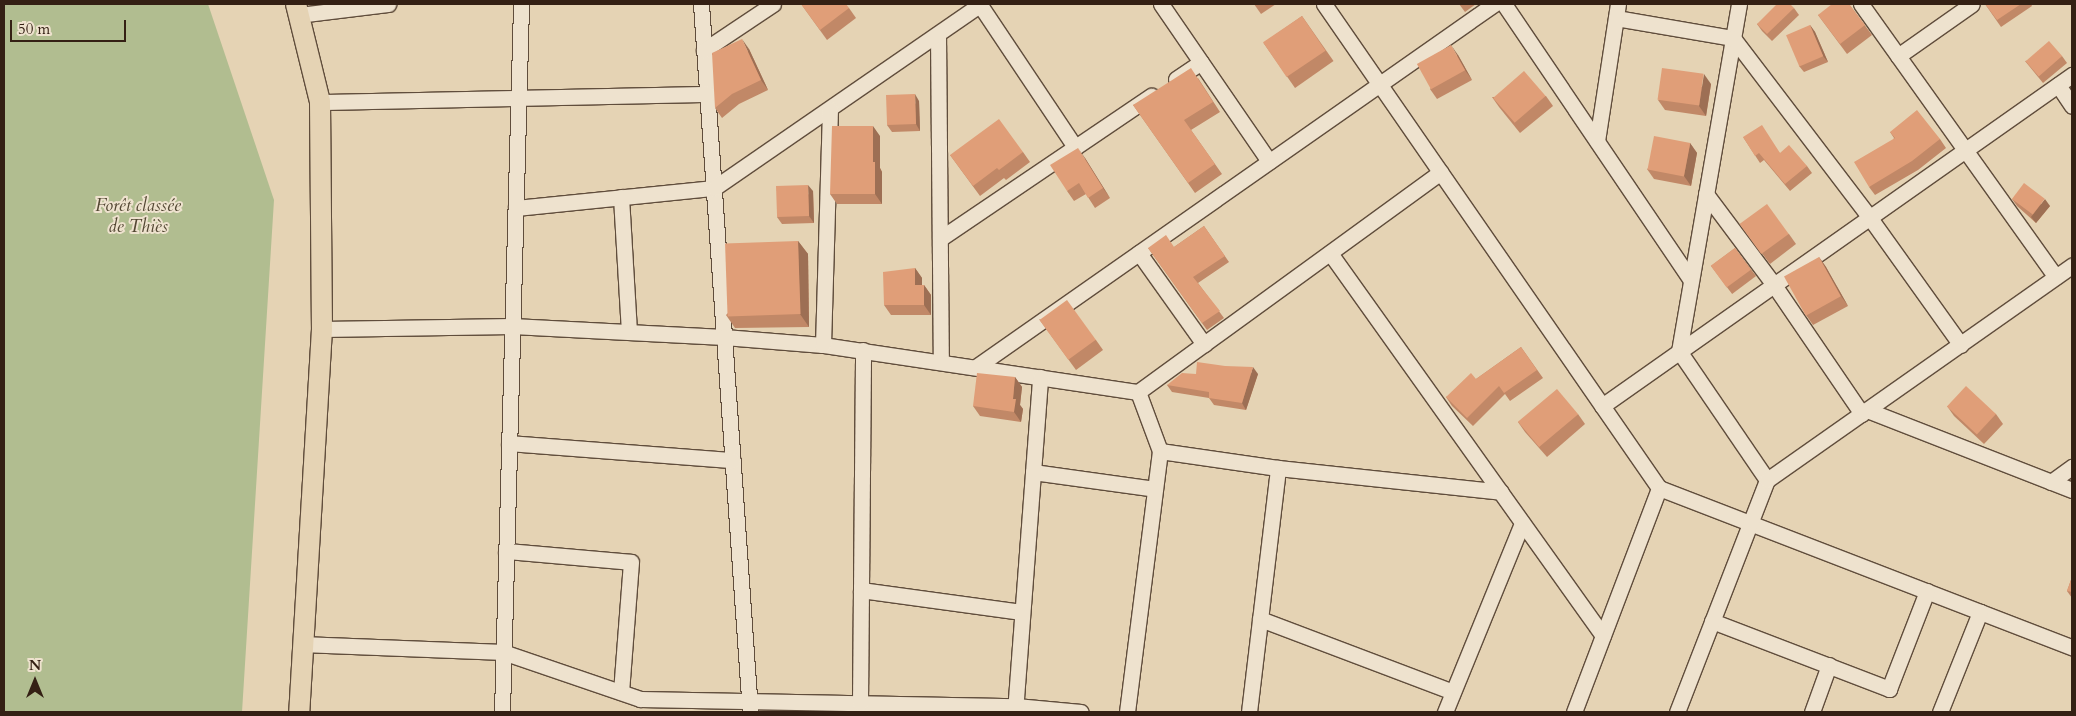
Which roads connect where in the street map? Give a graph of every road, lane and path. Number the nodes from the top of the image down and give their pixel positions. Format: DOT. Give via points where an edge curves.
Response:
graph roads {
  1 [pos="388,4"];
  2 [pos="521,4"];
  3 [pos="701,4"];
  4 [pos="773,4"];
  5 [pos="980,4"];
  6 [pos="1161,4"];
  7 [pos="1324,4"];
  8 [pos="1494,4"];
  9 [pos="1504,4"];
  10 [pos="1740,4"];
  11 [pos="1861,4"];
  12 [pos="1972,4"];
  13 [pos="297,9"];
  14 [pos="1617,11"];
  15 [pos="938,34"];
  16 [pos="1733,38"];
  17 [pos="704,50"];
  18 [pos="1898,56"];
  19 [pos="1201,62"];
  20 [pos="2072,75"];
  21 [pos="1380,84"];
  22 [pos="2058,85"];
  23 [pos="707,94"];
  24 [pos="519,98"];
  25 [pos="320,102"];
  26 [pos="2072,106"];
  27 [pos="830,108"];
  28 [pos="1597,141"];
  29 [pos="1075,148"];
  30 [pos="1966,150"];
  31 [pos="1269,161"];
  32 [pos="1441,172"];
  33 [pos="714,188"];
  34 [pos="1706,194"];
  35 [pos="621,197"];
  36 [pos="516,208"];
  37 [pos="1870,218"];
  38 [pos="941,238"];
  39 [pos="1138,253"];
  40 [pos="1330,253"];
  41 [pos="2072,266"];
  42 [pos="2056,277"];
  43 [pos="1692,280"];
  44 [pos="1774,285"];
  45 [pos="512,326"];
  46 [pos="322,329"];
  47 [pos="629,332"];
  48 [pos="724,337"];
  49 [pos="1204,344"];
  50 [pos="1961,344"];
  51 [pos="823,345"];
  52 [pos="863,350"];
  53 [pos="1679,352"];
  54 [pos="941,361"];
  55 [pos="976,367"];
  56 [pos="1040,377"];
  57 [pos="1138,392"];
  58 [pos="1602,406"];
  59 [pos="1865,412"];
  60 [pos="509,443"];
  61 [pos="1160,451"];
  62 [pos="732,460"];
  63 [pos="2072,467"];
  64 [pos="1278,468"];
  65 [pos="1033,472"];
  66 [pos="1767,480"];
  67 [pos="2051,482"];
  68 [pos="1660,488"];
  69 [pos="1155,489"];
  70 [pos="2072,490"];
  71 [pos="1501,492"];
  72 [pos="1522,522"];
  73 [pos="1750,524"];
  74 [pos="506,551"];
  75 [pos="861,590"];
  76 [pos="1927,591"];
  77 [pos="1022,612"];
  78 [pos="1980,612"];
  79 [pos="1260,618"];
  80 [pos="1712,621"];
  81 [pos="1603,636"];
  82 [pos="302,644"];
  83 [pos="2072,647"];
  84 [pos="503,652"];
  85 [pos="1829,666"];
  86 [pos="621,692"];
  87 [pos="1453,692"];
  88 [pos="860,703"];
  89 [pos="749,707"];
  90 [pos="1016,709"];
  91 [pos="299,712"];
  92 [pos="502,712"];
  93 [pos="1081,712"];
  94 [pos="1127,712"];
  95 [pos="1249,712"];
  96 [pos="1445,712"];
  97 [pos="1574,712"];
  98 [pos="1677,712"];
  99 [pos="1812,712"];
  100 [pos="1943,712"];
  1 -- 13 [label="street"];
  2 -- 24 [label="street"];
  3 -- 17 [label="street"];
  4 -- 17 [label="street"];
  5 -- 15 [label="street"];
  5 -- 29 [label="street"];
  6 -- 19 [label="street"];
  7 -- 21 [label="street"];
  8 -- 21 [label="street"];
  9 -- 28 [label="street"];
  10 -- 16 [label="street"];
  11 -- 18 [label="street"];
  12 -- 18 [label="street"];
  13 -- 25 [label="main road"];
  14 -- 16 [label="street"];
  14 -- 28 [label="street"];
  15 -- 27 [label="street"];
  15 -- 38 [label="street"];
  16 -- 34 [label="street"];
  16 -- 37 [label="street"];
  17 -- 23 [label="street"];
  18 -- 30 [label="street"];
  19 -- 29 [label="street"];
  19 -- 31 [label="street"];
  20 -- 22 [label="street"];
  21 -- 31 [label="street"];
  21 -- 32 [label="street"];
  22 -- 26 [label="street"];
  22 -- 30 [label="street"];
  23 -- 24 [label="street"];
  23 -- 33 [label="street"];
  24 -- 25 [label="street"];
  24 -- 36 [label="street"];
  25 -- 46 [label="main road"];
  27 -- 33 [label="street"];
  27 -- 51 [label="street"];
  28 -- 43 [label="street"];
  29 -- 38 [label="street"];
  30 -- 37 [label="street"];
  30 -- 42 [label="street"];
  31 -- 39 [label="street"];
  32 -- 40 [label="street"];
  32 -- 58 [label="street"];
  33 -- 35 [label="street"];
  33 -- 48 [label="street"];
  34 -- 43 [label="street"];
  34 -- 44 [label="street"];
  35 -- 36 [label="street"];
  35 -- 47 [label="street"];
  36 -- 45 [label="street"];
  37 -- 44 [label="street"];
  37 -- 50 [label="street"];
  38 -- 54 [label="street"];
  39 -- 49 [label="street"];
  39 -- 55 [label="street"];
  40 -- 49 [label="street"];
  40 -- 71 [label="street"];
  41 -- 42 [label="street"];
  42 -- 50 [label="street"];
  43 -- 53 [label="street"];
  44 -- 53 [label="street"];
  44 -- 59 [label="street"];
  45 -- 46 [label="street"];
  45 -- 47 [label="street"];
  45 -- 60 [label="street"];
  46 -- 82 [label="main road"];
  47 -- 48 [label="street"];
  48 -- 51 [label="street"];
  48 -- 62 [label="street"];
  49 -- 57 [label="street"];
  50 -- 59 [label="street"];
  51 -- 52 [label="street"];
  52 -- 54 [label="street"];
  52 -- 75 [label="street"];
  53 -- 58 [label="street"];
  53 -- 66 [label="street"];
  54 -- 55 [label="street"];
  55 -- 56 [label="street"];
  56 -- 57 [label="street"];
  56 -- 65 [label="street"];
  57 -- 61 [label="street"];
  58 -- 68 [label="street"];
  59 -- 66 [label="street"];
  59 -- 67 [label="street"];
  60 -- 62 [label="street"];
  60 -- 74 [label="street"];
  61 -- 64 [label="street"];
  61 -- 69 [label="street"];
  62 -- 89 [label="street"];
  63 -- 67 [label="street"];
  64 -- 71 [label="street"];
  64 -- 79 [label="street"];
  65 -- 69 [label="street"];
  65 -- 77 [label="street"];
  66 -- 73 [label="street"];
  67 -- 70 [label="street"];
  68 -- 73 [label="street"];
  68 -- 81 [label="street"];
  69 -- 94 [label="street"];
  71 -- 72 [label="street"];
  72 -- 81 [label="street"];
  72 -- 87 [label="street"];
  73 -- 76 [label="street"];
  73 -- 80 [label="street"];
  74 -- 84 [label="street"];
  74 -- 86 [label="street" via="631,562"];
  75 -- 77 [label="street"];
  75 -- 88 [label="street"];
  76 -- 78 [label="street"];
  76 -- 85 [label="street" via="1889,689"];
  77 -- 90 [label="street"];
  78 -- 83 [label="street"];
  78 -- 100 [label="street"];
  79 -- 87 [label="street"];
  79 -- 95 [label="street"];
  80 -- 85 [label="street"];
  80 -- 98 [label="street"];
  81 -- 97 [label="street"];
  82 -- 84 [label="street"];
  82 -- 91 [label="main road"];
  84 -- 86 [label="street"];
  84 -- 92 [label="street"];
  85 -- 99 [label="street"];
  86 -- 89 [label="street" via="640,699"];
  87 -- 96 [label="street"];
  88 -- 89 [label="street"];
  88 -- 90 [label="street"];
  90 -- 93 [label="street"];
}
